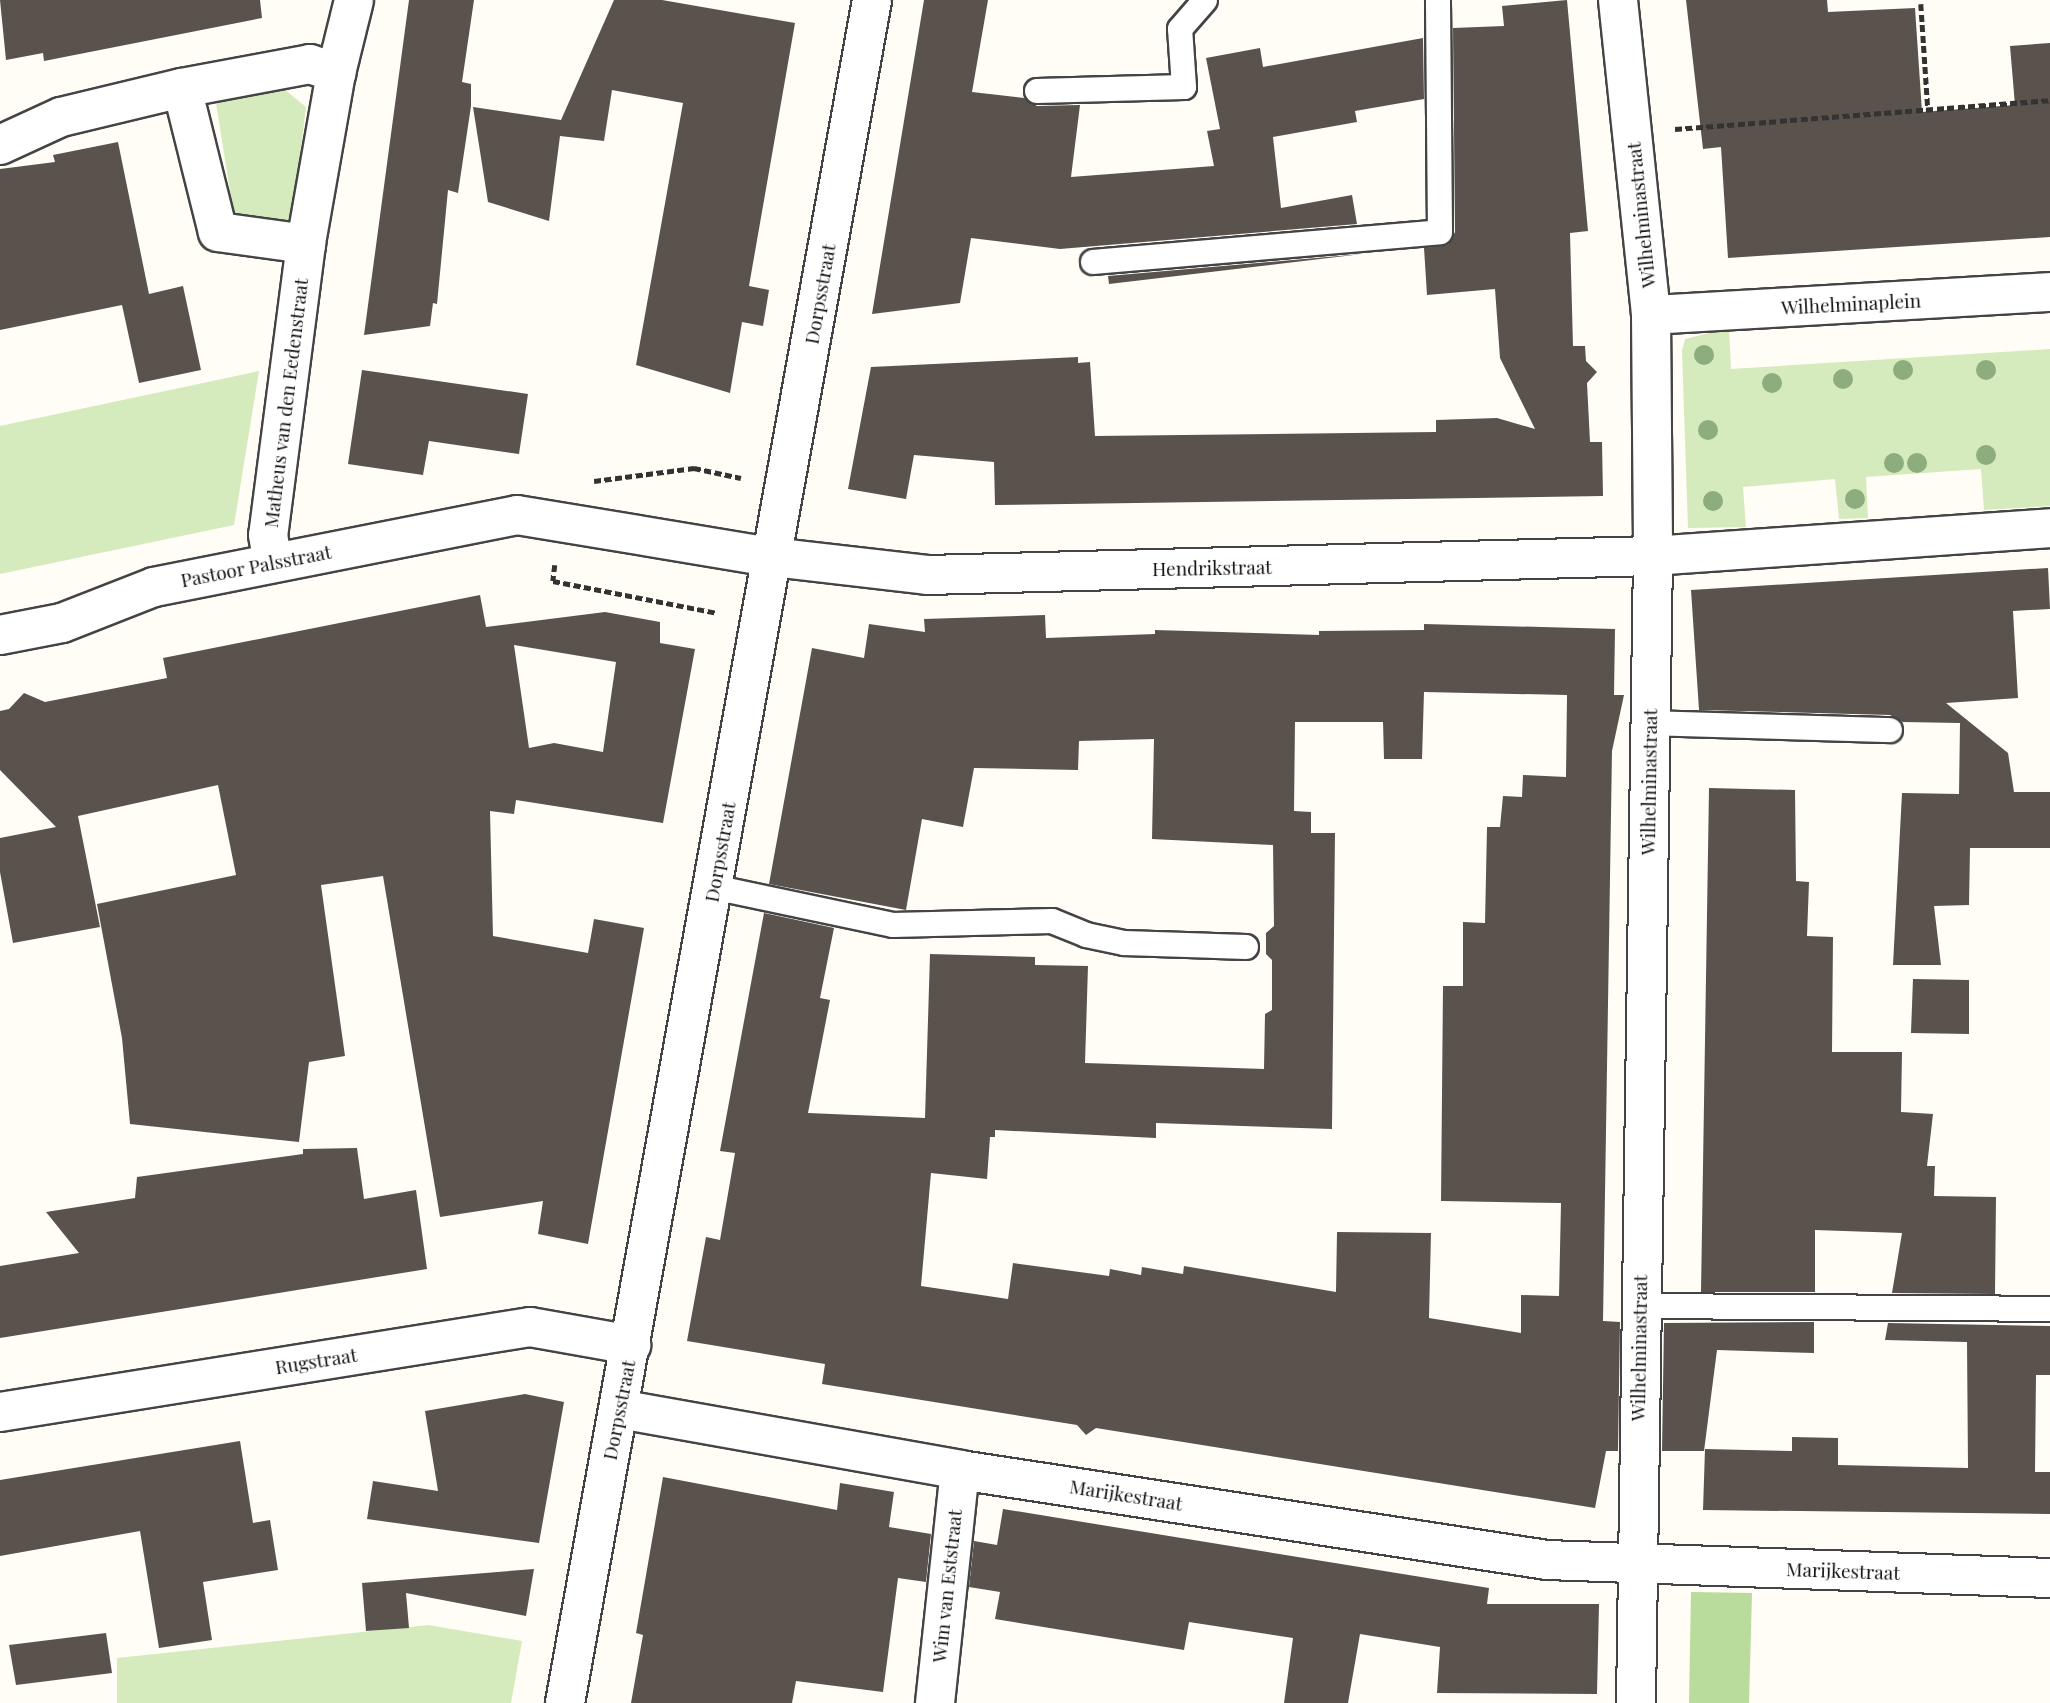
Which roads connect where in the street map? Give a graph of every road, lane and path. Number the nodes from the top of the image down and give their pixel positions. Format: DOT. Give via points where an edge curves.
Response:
graph roads {
  1 [pos="354,0"];
  2 [pos="872,0"];
  3 [pos="1205,0"];
  4 [pos="1438,0"];
  5 [pos="1618,0"];
  6 [pos="1921,4"];
  7 [pos="336,73"];
  8 [pos="182,88"];
  9 [pos="1037,91"];
  10 [pos="2050,100"];
  11 [pos="1928,109"];
  12 [pos="1632,132"];
  13 [pos="0,145"];
  14 [pos="306,244"];
  15 [pos="1093,262"];
  16 [pos="2050,292"];
  17 [pos="1651,315"];
  18 [pos="745,480"];
  19 [pos="590,481"];
  20 [pos="562,523"];
  21 [pos="2050,528"];
  22 [pos="1653,556"];
  23 [pos="772,557"];
  24 [pos="274,563"];
  25 [pos="761,621"];
  26 [pos="0,635"];
  27 [pos="1650,723"];
  28 [pos="1890,730"];
  29 [pos="713,887"];
  30 [pos="1246,947"];
  31 [pos="1640,1306"];
  32 [pos="2050,1309"];
  33 [pos="631,1345"];
  34 [pos="619,1409"];
  35 [pos="0,1412"];
  36 [pos="960,1470"];
  37 [pos="1636,1565"];
  38 [pos="2050,1578"];
  39 [pos="565,1703"];
  40 [pos="935,1703"];
  41 [pos="1636,1703"];
  1 -- 7 [label="street, Matheus van den Eedenstraat"];
  2 -- 23 [label="street, Dorpsstraat"];
  3 -- 9 [label="lane" via="1180,29 1184,87"];
  4 -- 15 [label="lane" via="1440,232"];
  5 -- 12 [label="street, Wilhelminastraat"];
  6 -- 11 [label="path"];
  7 -- 8 [label="street" via="310,65"];
  7 -- 14 [label="street, Matheus van den Eedenstraat"];
  8 -- 13 [label="street" via="61,117"];
  8 -- 14 [label="street" via="218,232"];
  10 -- 11 [label="path"];
  11 -- 12 [label="path"];
  12 -- 17 [label="street, Wilhelminastraat"];
  14 -- 24 [label="street, Matheus van den Eedenstraat" via="268,535"];
  16 -- 17 [label="street, Wilhelminaplein"];
  17 -- 22 [label="street, Wilhelminastraat"];
  18 -- 19 [label="path" via="694,468"];
  20 -- 23 [label="street, Pastoor Palsstraat"];
  20 -- 24 [label="street, Pastoor Palsstraat" via="517,515"];
  20 -- 25 [label="path" via="553,581"];
  21 -- 22 [label="street"];
  22 -- 23 [label="street, Hendrikstraat" via="928,575"];
  22 -- 27 [label="street, Wilhelminastraat"];
  23 -- 25 [label="street, Dorpsstraat"];
  24 -- 26 [label="street, Pastoor Palsstraat" via="153,587 62,623"];
  25 -- 29 [label="street, Dorpsstraat"];
  27 -- 28 [label="lane"];
  27 -- 31 [label="street, Wilhelminastraat"];
  29 -- 30 [label="lane" via="893,925 1052,920 1086,935 1124,943"];
  29 -- 33 [label="street, Dorpsstraat"];
  31 -- 32 [label="lane"];
  31 -- 37 [label="street, Wilhelminastraat"];
  33 -- 34 [label="street, Dorpsstraat"];
  33 -- 35 [label="street, Rugstraat" via="530,1327"];
  34 -- 36 [label="street, Marijkestraat"];
  34 -- 39 [label="street, Dorpsstraat"];
  36 -- 37 [label="street, Marijkestraat" via="1547,1560"];
  36 -- 40 [label="street, Wim van Eststraat"];
  37 -- 38 [label="street, Marijkestraat"];
  37 -- 41 [label="street"];
}
